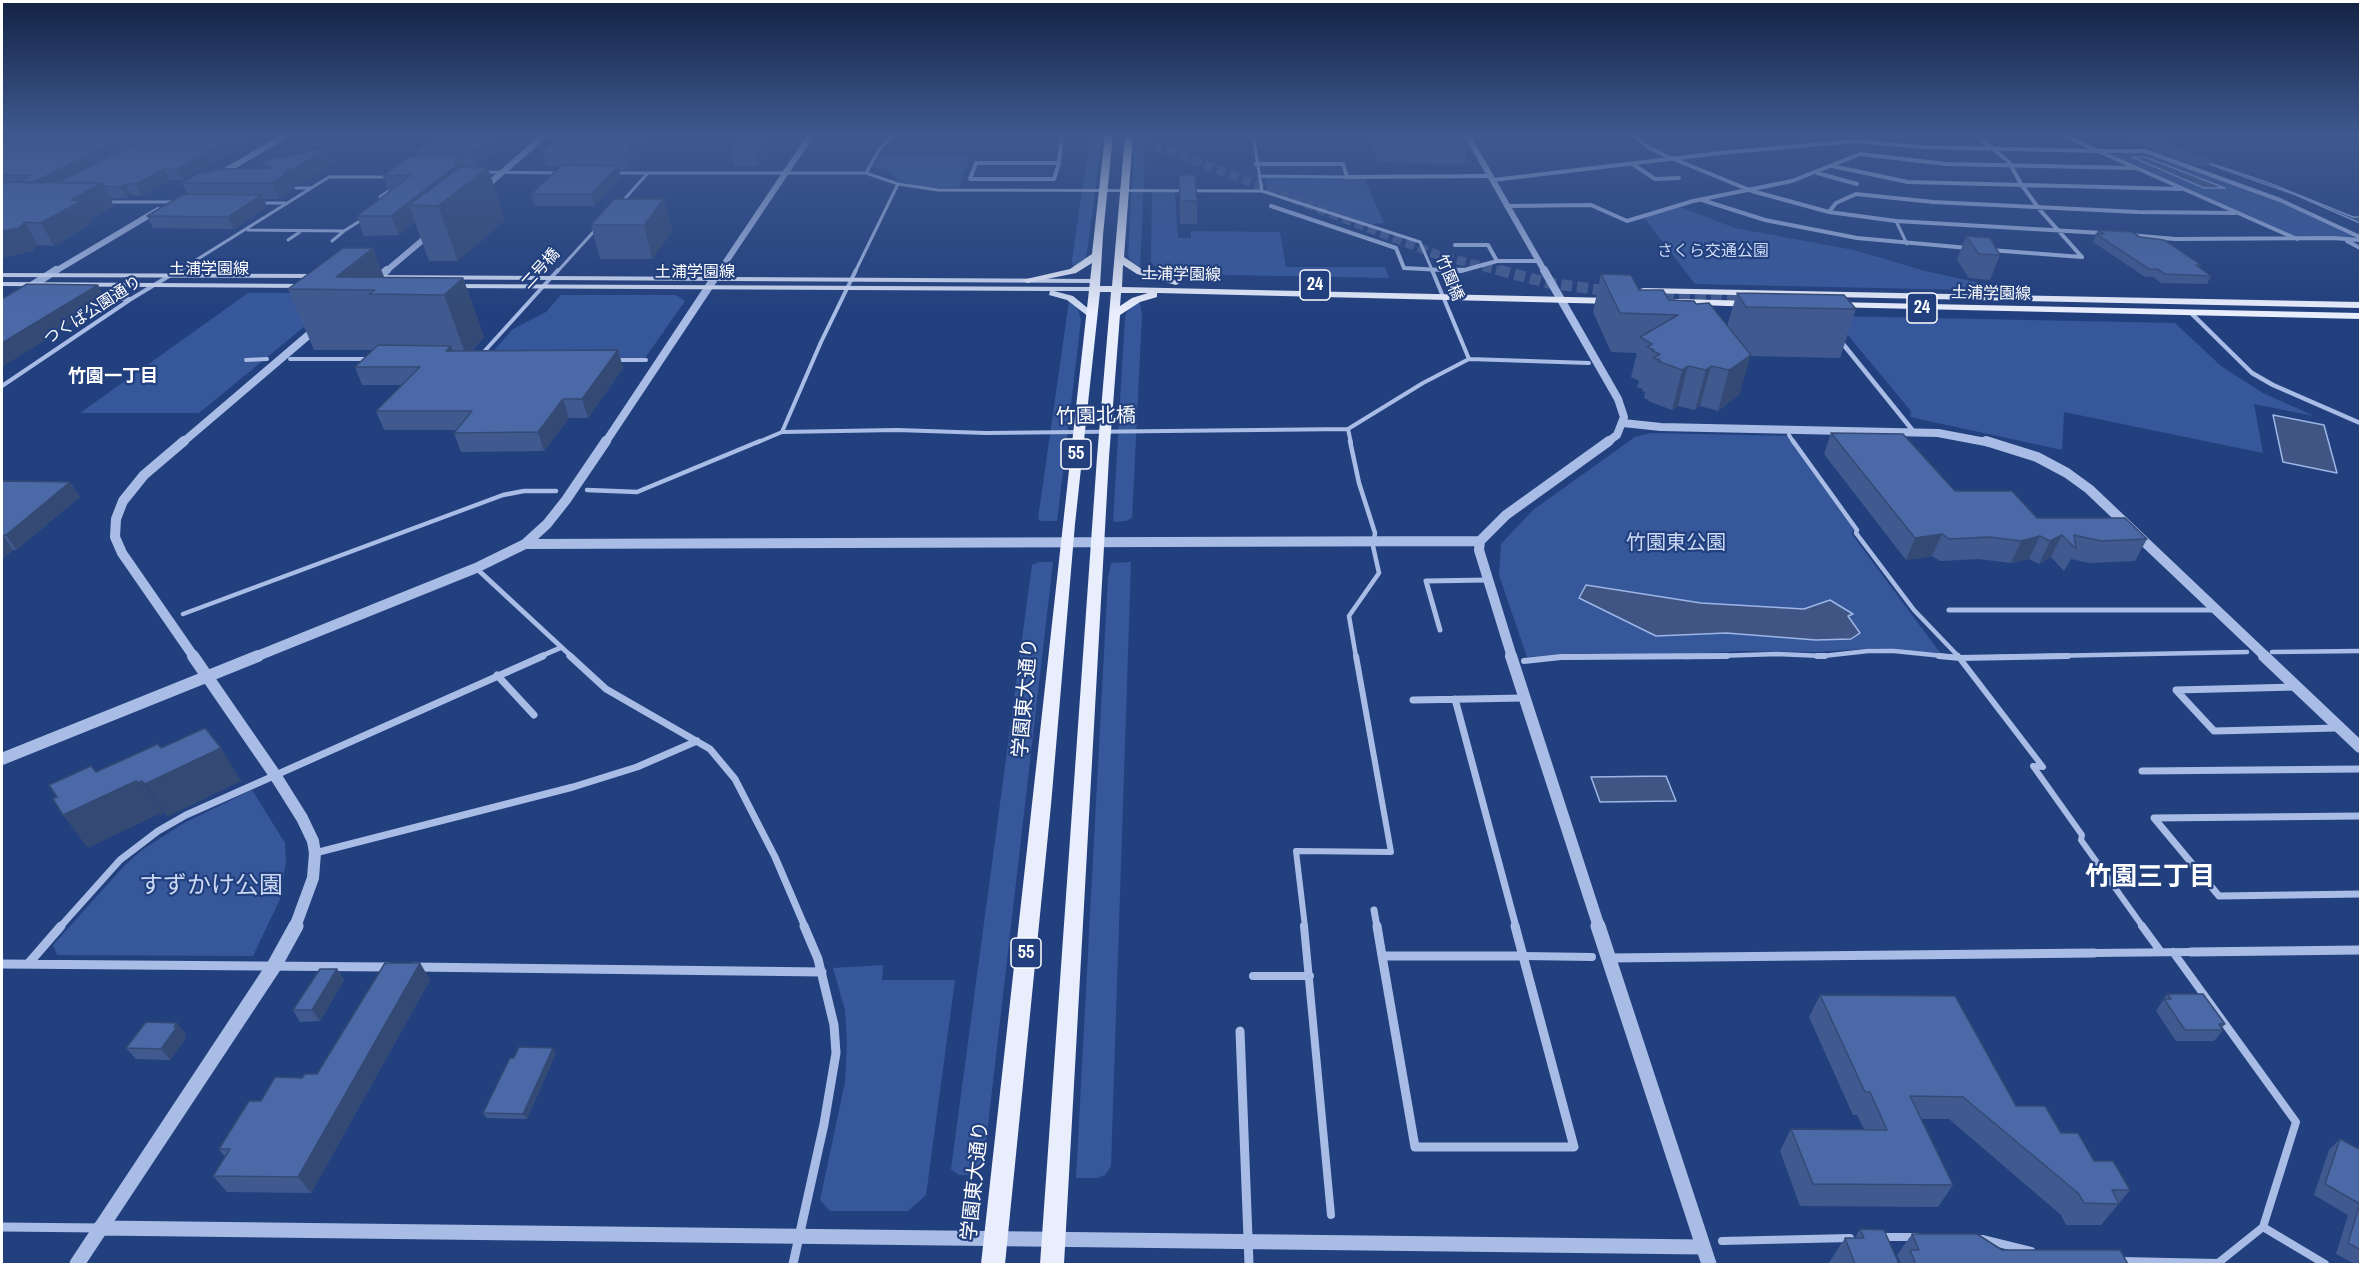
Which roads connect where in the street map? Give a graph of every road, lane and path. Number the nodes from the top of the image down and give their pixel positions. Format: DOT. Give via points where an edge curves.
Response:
graph roads {
  1 [pos="301,194"];
  2 [pos="386,194"];
  3 [pos="629,194"];
  4 [pos="770,194"];
  5 [pos="893,194"];
  6 [pos="1103,194"];
  7 [pos="1125,194"];
  8 [pos="1272,194"];
  9 [pos="1500,194"];
  10 [pos="1735,194"];
  11 [pos="1763,194"];
  12 [pos="1856,194"];
  13 [pos="1857,194"];
  14 [pos="2028,194"];
  15 [pos="2195,194"];
  16 [pos="2264,194"];
  17 [pos="179,200"];
  18 [pos="1701,200"];
  19 [pos="103,201"];
  20 [pos="253,202"];
  21 [pos="287,203"];
  22 [pos="382,205"];
  23 [pos="1271,206"];
  24 [pos="1506,206"];
  25 [pos="2038,207"];
  26 [pos="616,208"];
  27 [pos="1829,212"];
  28 [pos="2238,213"];
  29 [pos="363,218"];
  30 [pos="1896,221"];
  31 [pos="602,223"];
  32 [pos="438,227"];
  33 [pos="246,230"];
  34 [pos="302,231"];
  35 [pos="344,231"];
  36 [pos="2060,231"];
  37 [pos="2113,234"];
  38 [pos="2123,234"];
  39 [pos="2297,239"];
  40 [pos="2344,239"];
  41 [pos="2361,239"];
  42 [pos="288,240"];
  43 [pos="332,241"];
  44 [pos="1907,244"];
  45 [pos="1455,245"];
  46 [pos="2361,248"];
  47 [pos="1969,249"];
  48 [pos="1981,249"];
  49 [pos="1098,254"];
  50 [pos="1119,258"];
  51 [pos="1497,261"];
  52 [pos="1539,261"];
  53 [pos="189,263"];
  54 [pos="2,275"];
  55 [pos="48,275"];
  56 [pos="332,276"];
  57 [pos="361,277"];
  58 [pos="380,277"];
  59 [pos="714,278"];
  60 [pos="1027,280"];
  61 [pos="2,284"];
  62 [pos="34,284"];
  63 [pos="1096,285"];
  64 [pos="1116,285"];
  65 [pos="318,286"];
  66 [pos="1176,286"];
  67 [pos="364,287"];
  68 [pos="709,288"];
  69 [pos="1018,290"];
  70 [pos="1616,290"];
  71 [pos="127,294"];
  72 [pos="1557,294"];
  73 [pos="138,296"];
  74 [pos="131,299"];
  75 [pos="1812,299"];
  76 [pos="2134,300"];
  77 [pos="1641,301"];
  78 [pos="2017,303"];
  79 [pos="2,305"];
  80 [pos="2361,305"];
  81 [pos="2144,311"];
  82 [pos="2191,313"];
  83 [pos="1092,315"];
  84 [pos="1113,315"];
  85 [pos="2361,316"];
  86 [pos="1452,318"];
  87 [pos="327,320"];
  88 [pos="1833,331"];
  89 [pos="267,359"];
  90 [pos="290,359"];
  91 [pos="374,359"];
  92 [pos="489,359"];
  93 [pos="1469,359"];
  94 [pos="246,360"];
  95 [pos="608,360"];
  96 [pos="646,360"];
  97 [pos="1589,363"];
  98 [pos="2,386"];
  99 [pos="1623,423"];
  100 [pos="2361,423"];
  101 [pos="1348,429"];
  102 [pos="782,432"];
  103 [pos="1914,432"];
  104 [pos="1789,435"];
  105 [pos="556,490"];
  106 [pos="587,490"];
  107 [pos="1374,540"];
  108 [pos="1480,541"];
  109 [pos="1066,542"];
  110 [pos="1098,542"];
  111 [pos="525,544"];
  112 [pos="476,568"];
  113 [pos="1487,580"];
  114 [pos="2216,609"];
  115 [pos="1949,610"];
  116 [pos="183,614"];
  117 [pos="1440,630"];
  118 [pos="560,648"];
  119 [pos="2361,651"];
  120 [pos="2247,652"];
  121 [pos="2272,652"];
  122 [pos="1960,658"];
  123 [pos="1524,661"];
  124 [pos="497,675"];
  125 [pos="206,676"];
  126 [pos="2298,687"];
  127 [pos="1524,698"];
  128 [pos="1455,699"];
  129 [pos="1413,700"];
  130 [pos="534,715"];
  131 [pos="2341,728"];
  132 [pos="697,741"];
  133 [pos="2361,747"];
  134 [pos="2,759"];
  135 [pos="2361,770"];
  136 [pos="2142,771"];
  137 [pos="275,775"];
  138 [pos="2361,816"];
  139 [pos="315,853"];
  140 [pos="2361,894"];
  141 [pos="1374,910"];
  142 [pos="2361,950"];
  143 [pos="2161,952"];
  144 [pos="2173,952"];
  145 [pos="2191,952"];
  146 [pos="2094,953"];
  147 [pos="1382,956"];
  148 [pos="1524,956"];
  149 [pos="1592,957"];
  150 [pos="1608,958"];
  151 [pos="2,964"];
  152 [pos="28,964"];
  153 [pos="274,966"];
  154 [pos="395,967"];
  155 [pos="407,967"];
  156 [pos="822,972"];
  157 [pos="1253,976"];
  158 [pos="1310,976"];
  159 [pos="1240,1030"];
  160 [pos="1331,1215"];
  161 [pos="2,1227"];
  162 [pos="2262,1227"];
  163 [pos="100,1228"];
  164 [pos="799,1235"];
  165 [pos="1968,1236"];
  166 [pos="995,1237"];
  167 [pos="1922,1237"];
  168 [pos="1054,1238"];
  169 [pos="1864,1238"];
  170 [pos="1876,1238"];
  171 [pos="1248,1240"];
  172 [pos="1722,1241"];
  173 [pos="1703,1247"];
  174 [pos="2037,1252"];
  175 [pos="2116,1261"];
  176 [pos="77,1264"];
  177 [pos="793,1264"];
  178 [pos="993,1264"];
  179 [pos="1052,1264"];
  180 [pos="1249,1264"];
  181 [pos="1709,1264"];
  182 [pos="2325,1264"];
  1 -- 21 [label="street, つくば公園通り"];
  2 -- 22 [label="street" via="380,197 392,199"];
  3 -- 26 [label="street"];
  4 -- 59 [label="street"];
  5 -- 102 [label="street"];
  6 -- 49 [label="main road, 学園東大通り"];
  7 -- 50 [label="main road"];
  8 -- 86 [label="street, 竹園橋" via="1420,242"];
  9 -- 24 [label="street"];
  10 -- 18 [label="street"];
  11 -- 27 [label="street"];
  12 -- 27 [label="street" via="1836,202"];
  13 -- 25 [label="street"];
  14 -- 25 [label="street"];
  15 -- 28 [label="street"];
  16 -- 41 [label="street"];
  17 -- 19 [label="street"];
  17 -- 55 [label="street"];
  18 -- 24 [label="street" via="1627,221 1591,205"];
  18 -- 44 [label="street" via="1791,226"];
  20 -- 21 [label="street"];
  21 -- 33 [label="street, つくば公園通り"];
  23 -- 51 [label="street" via="1396,248 1404,268 1461,271"];
  24 -- 52 [label="street"];
  25 -- 28 [label="street"];
  25 -- 36 [label="street"];
  27 -- 30 [label="street"];
  28 -- 39 [label="street"];
  29 -- 35 [label="street"];
  30 -- 36 [label="street"];
  30 -- 44 [label="street"];
  31 -- 92 [label="street, 二号橋" via="477,359"];
  32 -- 58 [label="street"];
  33 -- 34 [label="street"];
  33 -- 53 [label="street, つくば公園通り"];
  34 -- 35 [label="street"];
  34 -- 42 [label="street"];
  35 -- 43 [label="street"];
  36 -- 37 [label="street"];
  36 -- 48 [label="street" via="2082,256"];
  38 -- 39 [label="street" via="2175,239"];
  39 -- 40 [label="street"];
  40 -- 41 [label="street"];
  40 -- 46 [label="street"];
  44 -- 47 [label="street"];
  45 -- 51 [label="street" via="1488,245"];
  49 -- 60 [label="main road" via="1068,273"];
  49 -- 63 [label="main road, 学園東大通り"];
  50 -- 64 [label="main road"];
  50 -- 66 [label="main road" via="1140,272"];
  51 -- 52 [label="street"];
  52 -- 72 [label="street"];
  53 -- 73 [label="street, つくば公園通り"];
  54 -- 55 [label="main road, 土浦学園線"];
  55 -- 56 [label="main road, 土浦学園線"];
  55 -- 62 [label="street"];
  57 -- 58 [label="main road, 土浦学園線"];
  58 -- 59 [label="main road, 土浦学園線"];
  58 -- 67 [label="street"];
  59 -- 60 [label="main road, 土浦学園線"];
  59 -- 68 [label="street"];
  60 -- 63 [label="main road, 土浦学園線"];
  61 -- 62 [label="main road, 土浦学園線"];
  62 -- 65 [label="main road, 土浦学園線"];
  62 -- 79 [label="street"];
  63 -- 64 [label="main road, 土浦学園線 / 24"];
  63 -- 69 [label="main road, 土浦学園線"];
  63 -- 83 [label="main road, 学園東大通り / 55"];
  64 -- 66 [label="main road, 土浦学園線 / 24"];
  64 -- 84 [label="main road, 55"];
  66 -- 72 [label="main road, 土浦学園線 / 24"];
  66 -- 84 [label="main road" via="1138,299"];
  67 -- 68 [label="main road, 土浦学園線"];
  68 -- 69 [label="main road, 土浦学園線"];
  68 -- 111 [label="street" via="566,500"];
  69 -- 83 [label="main road" via="1060,295 1077,302"];
  70 -- 72 [label="main road, 土浦学園線 / 24"];
  71 -- 74 [label="street" via="118,299"];
  72 -- 76 [label="main road, 土浦学園線 / 24"];
  72 -- 99 [label="street" via="1618,399"];
  73 -- 74 [label="street, つくば公園通り"];
  74 -- 98 [label="street, つくば公園通り"];
  75 -- 78 [label="main road, 24"];
  76 -- 78 [label="main road, 24"];
  76 -- 80 [label="main road, 土浦学園線 / 24"];
  77 -- 81 [label="main road, 土浦学園線 / 24"];
  78 -- 81 [label="main road, 24"];
  81 -- 82 [label="main road, 土浦学園線 / 24"];
  82 -- 85 [label="main road, 土浦学園線 / 24"];
  82 -- 100 [label="street" via="2252,373"];
  83 -- 109 [label="main road, 学園東大通り / 55"];
  84 -- 110 [label="main road, 55"];
  86 -- 93 [label="street"];
  87 -- 125 [label="street" via="156,463 132,487 116,519 115,537 122,553"];
  88 -- 103 [label="street"];
  89 -- 94 [label="street"];
  90 -- 91 [label="street"];
  93 -- 97 [label="street"];
  93 -- 101 [label="street"];
  95 -- 96 [label="street"];
  99 -- 103 [label="street" via="1649,427"];
  99 -- 108 [label="street" via="1617,435 1506,515"];
  101 -- 102 [label="street, 竹園北橋"];
  101 -- 107 [label="street"];
  102 -- 106 [label="street" via="637,492"];
  103 -- 114 [label="street" via="2000,444 2060,469 2089,489"];
  104 -- 122 [label="street" via="1914,610"];
  105 -- 116 [label="street" via="503,495"];
  107 -- 108 [label="street"];
  107 -- 110 [label="street"];
  107 -- 158 [label="street" via="1379,573 1349,616 1391,852 1296,851"];
  108 -- 113 [label="street" via="1480,559"];
  109 -- 110 [label="street"];
  109 -- 111 [label="street"];
  109 -- 166 [label="main road, 学園東大通り / 55"];
  110 -- 168 [label="main road, 55"];
  111 -- 112 [label="street"];
  112 -- 118 [label="street"];
  112 -- 125 [label="street"];
  113 -- 117 [label="street" via="1426,581"];
  113 -- 127 [label="street"];
  114 -- 115 [label="street"];
  114 -- 126 [label="street"];
  118 -- 124 [label="street"];
  118 -- 132 [label="street" via="606,689"];
  119 -- 121 [label="street"];
  120 -- 122 [label="street"];
  122 -- 123 [label="street" via="1886,651 1822,656"];
  122 -- 143 [label="street" via="2043,767 2032,766"];
  124 -- 130 [label="street"];
  124 -- 137 [label="street"];
  125 -- 134 [label="street"];
  125 -- 137 [label="street"];
  126 -- 131 [label="street"];
  126 -- 131 [label="street" via="2176,690 2214,730"];
  127 -- 128 [label="street"];
  127 -- 150 [label="street"];
  128 -- 129 [label="street"];
  128 -- 148 [label="street"];
  131 -- 133 [label="street"];
  132 -- 139 [label="street" via="637,767 573,787"];
  132 -- 156 [label="street" via="722,761 748,801"];
  135 -- 136 [label="street"];
  137 -- 139 [label="street" via="302,818"];
  137 -- 152 [label="street" via="186,815 131,850"];
  138 -- 140 [label="street" via="2154,818 2218,896"];
  139 -- 153 [label="street" via="308,897"];
  141 -- 147 [label="street"];
  142 -- 145 [label="street"];
  143 -- 144 [label="street"];
  143 -- 146 [label="street"];
  144 -- 145 [label="street"];
  144 -- 162 [label="street" via="2296,1122"];
  146 -- 150 [label="street"];
  147 -- 148 [label="street"];
  147 -- 148 [label="street" via="1415,1147 1574,1146"];
  148 -- 149 [label="street"];
  150 -- 173 [label="street"];
  151 -- 152 [label="street"];
  152 -- 153 [label="street"];
  153 -- 154 [label="street"];
  153 -- 163 [label="street"];
  155 -- 156 [label="street"];
  156 -- 164 [label="street" via="836,1053"];
  157 -- 158 [label="street"];
  158 -- 160 [label="street"];
  159 -- 171 [label="street"];
  161 -- 163 [label="street"];
  162 -- 175 [label="street" via="2218,1263"];
  162 -- 182 [label="street"];
  163 -- 164 [label="street"];
  163 -- 176 [label="street"];
  164 -- 166 [label="street"];
  164 -- 177 [label="street"];
  165 -- 174 [label="street"];
  166 -- 168 [label="street"];
  166 -- 178 [label="main road, 学園東大通り / 55"];
  167 -- 170 [label="street"];
  168 -- 171 [label="street"];
  168 -- 179 [label="main road, 55"];
  169 -- 172 [label="street"];
  171 -- 173 [label="street"];
  171 -- 180 [label="street"];
  173 -- 181 [label="street"];
}
